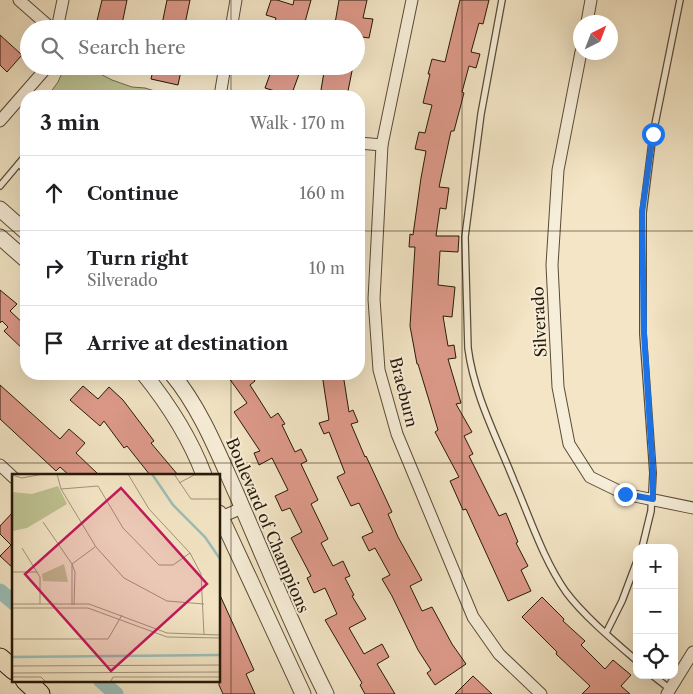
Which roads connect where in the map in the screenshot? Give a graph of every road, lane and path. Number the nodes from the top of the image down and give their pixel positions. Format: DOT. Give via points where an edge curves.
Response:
graph roads {
  1 [pos="19,0"];
  2 [pos="63,0"];
  3 [pos="236,0"];
  4 [pos="412,0"];
  5 [pos="502,0"];
  6 [pos="591,0"];
  7 [pos="680,0"];
  8 [pos="588,15"];
  9 [pos="42,20"];
  10 [pos="59,20"];
  11 [pos="233,20"];
  12 [pos="579,60"];
  13 [pos="40,75"];
  14 [pos="224,75"];
  15 [pos="27,90"];
  16 [pos="221,90"];
  17 [pos="20,99"];
  18 [pos="0,122"];
  19 [pos="365,144"];
  20 [pos="382,145"];
  21 [pos="19,164"];
  22 [pos="0,186"];
  23 [pos="0,209"];
  24 [pos="20,227"];
  25 [pos="0,237"];
  26 [pos="20,255"];
  27 [pos="149,380"];
  28 [pos="177,380"];
  29 [pos="0,465"];
  30 [pos="204,474"];
  31 [pos="12,476"];
  32 [pos="653,499"];
  33 [pos="242,508"];
  34 [pos="693,508"];
  35 [pos="220,516"];
  36 [pos="220,518"];
  37 [pos="643,544"];
  38 [pos="633,572"];
  39 [pos="606,633"];
  40 [pos="693,652"];
  41 [pos="633,657"];
  42 [pos="0,658"];
  43 [pos="12,668"];
  44 [pos="656,679"];
  45 [pos="27,682"];
  46 [pos="668,692"];
  47 [pos="40,694"];
  48 [pos="302,694"];
  49 [pos="326,694"];
  50 [pos="541,694"];
  1 -- 9 [label="street"];
  2 -- 10 [label="street"];
  3 -- 11 [label="street"];
  4 -- 20 [label="street, Braeburn"];
  5 -- 39 [label="lane" via="480,114 466,237 468,348 482,402 554,572 566,592"];
  6 -- 8 [label="street"];
  7 -- 32 [label="lane" via="653,134 642,213 644,334"];
  12 -- 32 [label="street, Silverado" via="558,170 552,265 558,387 569,444 590,477 625,494"];
  13 -- 15 [label="street"];
  14 -- 16 [label="street"];
  17 -- 18 [label="street"];
  19 -- 20 [label="street"];
  20 -- 50 [label="street, Braeburn" via="374,299 379,370 397,434 473,617 499,654"];
  21 -- 22 [label="lane"];
  23 -- 24 [label="street"];
  25 -- 26 [label="street"];
  27 -- 30 [label="street" via="168,404 196,453"];
  28 -- 33 [label="street, Boulevard of Champions" via="213,440"];
  29 -- 31 [label="street"];
  32 -- 34 [label="street, Silverado"];
  32 -- 37 [label="lane"];
  33 -- 35 [label="street"];
  33 -- 49 [label="street, Boulevard of Champions" via="299,642"];
  36 -- 48 [label="street"];
  38 -- 39 [label="lane"];
  39 -- 41 [label="lane"];
  40 -- 46 [label="street"];
  42 -- 43 [label="main road"];
  44 -- 46 [label="lane"];
  45 -- 47 [label="main road"];
}
